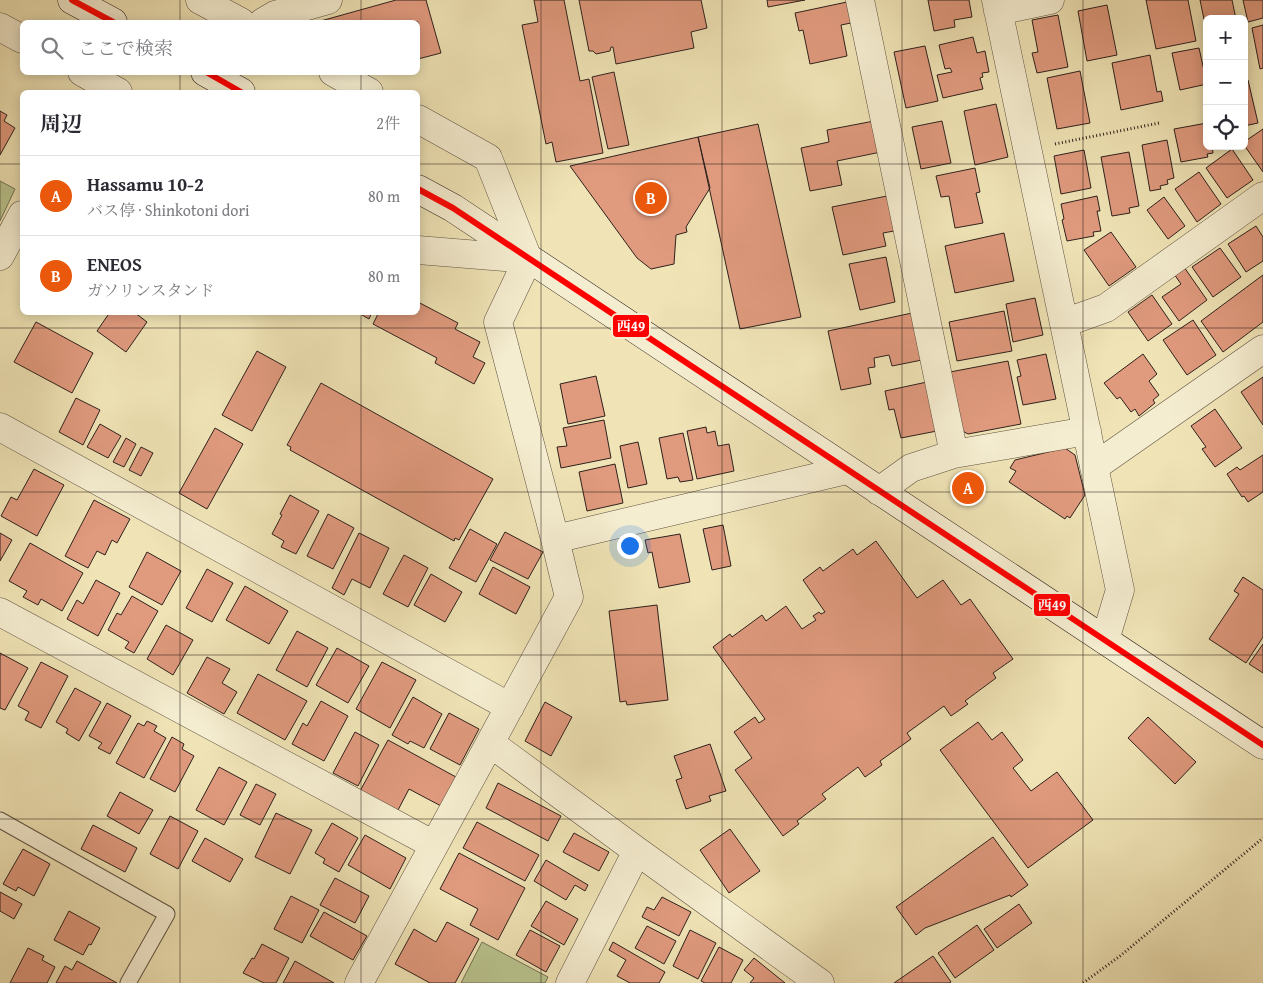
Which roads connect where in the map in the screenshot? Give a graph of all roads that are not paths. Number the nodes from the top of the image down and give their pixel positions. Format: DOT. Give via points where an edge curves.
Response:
graph roads {
  1 [pos="72,0"];
  2 [pos="200,0"];
  3 [pos="243,0"];
  4 [pos="328,0"];
  5 [pos="860,0"];
  6 [pos="1050,0"];
  7 [pos="997,6"];
  8 [pos="109,20"];
  9 [pos="237,20"];
  10 [pos="248,20"];
  11 [pos="266,20"];
  12 [pos="0,26"];
  13 [pos="20,38"];
  14 [pos="211,75"];
  15 [pos="338,75"];
  16 [pos="238,90"];
  17 [pos="365,90"];
  18 [pos="420,120"];
  19 [pos="420,190"];
  20 [pos="1263,196"];
  21 [pos="20,219"];
  22 [pos="420,250"];
  23 [pos="0,256"];
  24 [pos="528,259"];
  25 [pos="1064,323"];
  26 [pos="1263,349"];
  27 [pos="0,427"];
  28 [pos="1087,431"];
  29 [pos="954,454"];
  30 [pos="1094,467"];
  31 [pos="847,470"];
  32 [pos="879,491"];
  33 [pos="555,539"];
  34 [pos="0,612"];
  35 [pos="1105,640"];
  36 [pos="510,707"];
  37 [pos="490,743"];
  38 [pos="1263,745"];
  39 [pos="0,820"];
  40 [pos="434,845"];
  41 [pos="637,851"];
  42 [pos="128,983"];
  43 [pos="359,983"];
  44 [pos="570,983"];
  45 [pos="820,983"];
  1 -- 8 [label="street"];
  2 -- 9 [label="street"];
  3 -- 10 [label="street"];
  4 -- 11 [label="street"];
  5 -- 29 [label="street"];
  6 -- 7 [label="street"];
  7 -- 25 [label="street"];
  12 -- 13 [label="street"];
  14 -- 16 [label="street"];
  15 -- 17 [label="street"];
  18 -- 24 [label="street" via="488,158"];
  19 -- 24 [label="street" via="453,208"];
  20 -- 25 [label="street" via="1106,308"];
  21 -- 23 [label="street"];
  22 -- 24 [label="street"];
  24 -- 31 [label="street"];
  24 -- 33 [label="street" via="498,322"];
  25 -- 28 [label="street"];
  26 -- 30 [label="street"];
  27 -- 36 [label="street"];
  28 -- 29 [label="street"];
  28 -- 30 [label="street"];
  29 -- 32 [label="street" via="911,468"];
  30 -- 35 [label="street" via="1120,590"];
  31 -- 32 [label="street"];
  31 -- 33 [label="street"];
  32 -- 35 [label="street"];
  33 -- 36 [label="street" via="569,597"];
  34 -- 40 [label="street"];
  35 -- 38 [label="street"];
  36 -- 37 [label="street"];
  37 -- 40 [label="street"];
  37 -- 41 [label="street"];
  39 -- 42 [label="lane" via="167,914"];
  40 -- 43 [label="street"];
  41 -- 44 [label="street"];
  41 -- 45 [label="street"];
}
